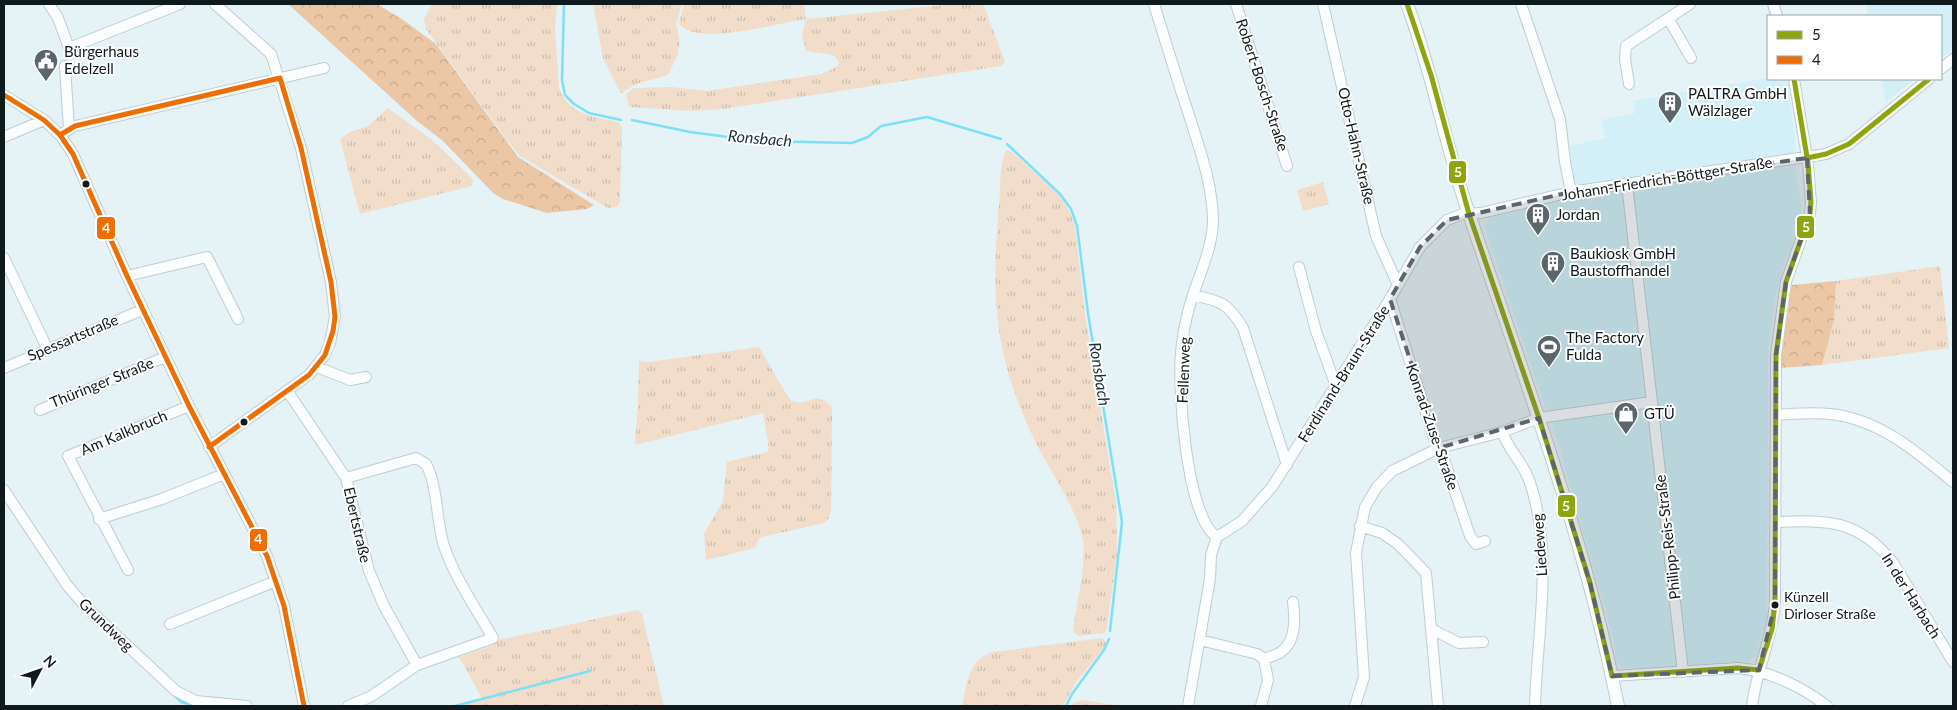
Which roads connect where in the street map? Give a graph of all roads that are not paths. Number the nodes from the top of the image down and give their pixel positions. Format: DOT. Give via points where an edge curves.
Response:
graph roads {
  1 [pos="49,4"];
  2 [pos="180,4"];
  3 [pos="215,4"];
  4 [pos="1154,4"];
  5 [pos="1236,4"];
  6 [pos="1323,4"];
  7 [pos="1407,4"];
  8 [pos="1521,4"];
  9 [pos="1690,4"];
  10 [pos="1668,18"];
  11 [pos="66,57"];
  12 [pos="1691,58"];
  13 [pos="1953,59"];
  14 [pos="324,68"];
  15 [pos="1942,68"];
  16 [pos="280,78"];
  17 [pos="1794,80"];
  18 [pos="1928,80"];
  19 [pos="1629,84"];
  20 [pos="4,95"];
  21 [pos="44,120"];
  22 [pos="69,128"];
  23 [pos="60,135"];
  24 [pos="4,137"];
  25 [pos="1807,158"];
  26 [pos="1287,166"];
  27 [pos="1627,184"];
  28 [pos="1571,192"];
  29 [pos="1468,214"];
  30 [pos="4,258"];
  31 [pos="1299,267"];
  32 [pos="127,276"];
  33 [pos="1398,285"];
  34 [pos="1193,295"];
  35 [pos="1390,299"];
  36 [pos="142,310"];
  37 [pos="238,319"];
  38 [pos="47,348"];
  39 [pos="165,358"];
  40 [pos="317,366"];
  41 [pos="4,368"];
  42 [pos="366,377"];
  43 [pos="1336,386"];
  44 [pos="288,392"];
  45 [pos="1652,402"];
  46 [pos="189,406"];
  47 [pos="40,410"];
  48 [pos="1776,415"];
  49 [pos="1539,418"];
  50 [pos="1502,432"];
  51 [pos="209,447"];
  52 [pos="1439,448"];
  53 [pos="1287,465"];
  54 [pos="224,474"];
  55 [pos="346,478"];
  56 [pos="1953,482"];
  57 [pos="4,490"];
  58 [pos="99,519"];
  59 [pos="1776,522"];
  60 [pos="1360,526"];
  61 [pos="1217,537"];
  62 [pos="1485,541"];
  63 [pos="128,570"];
  64 [pos="276,581"];
  65 [pos="1293,602"];
  66 [pos="170,624"];
  67 [pos="1433,630"];
  68 [pos="1200,640"];
  69 [pos="1483,642"];
  70 [pos="1264,659"];
  71 [pos="1953,662"];
  72 [pos="417,665"];
  73 [pos="1759,670"];
  74 [pos="1683,672"];
  75 [pos="1612,676"];
  76 [pos="247,706"];
  77 [pos="304,706"];
  78 [pos="348,706"];
  79 [pos="1188,706"];
  80 [pos="1261,706"];
  81 [pos="1355,706"];
  82 [pos="1438,706"];
  83 [pos="1535,706"];
  84 [pos="1618,706"];
  85 [pos="1752,706"];
  86 [pos="1827,706"];
  1 -- 11 [label="street" via="58,18"];
  2 -- 11 [label="street"];
  3 -- 16 [label="street" via="271,54"];
  4 -- 34 [label="street, Fellenweg" via="1209,186 1212,238"];
  5 -- 26 [label="street, Robert-Bosch-Straße"];
  6 -- 33 [label="street, Otto-Hahn-Straße" via="1376,236"];
  7 -- 29 [label="main road" via="1431,75"];
  8 -- 28 [label="street" via="1560,119"];
  9 -- 10 [label="street"];
  10 -- 12 [label="street"];
  10 -- 19 [label="street" via="1626,46"];
  11 -- 22 [label="street"];
  13 -- 15 [label="street"];
  14 -- 16 [label="street"];
  16 -- 22 [label="street"];
  16 -- 40 [label="street" via="301,148 334,299 333,331"];
  17 -- 25 [label="street"];
  18 -- 25 [label="street, Johann-Friedrich-Böttger-Straße" via="1849,144"];
  20 -- 21 [label="street"];
  21 -- 23 [label="street"];
  21 -- 24 [label="street"];
  22 -- 23 [label="street"];
  23 -- 32 [label="street" via="73,154"];
  25 -- 27 [label="street, Johann-Friedrich-Böttger-Straße"];
  25 -- 48 [label="street" via="1810,214 1784,295 1776,355"];
  27 -- 28 [label="street, Johann-Friedrich-Böttger-Straße"];
  27 -- 45 [label="street, Philipp-Reis-Straße"];
  28 -- 29 [label="street, Johann-Friedrich-Böttger-Straße"];
  29 -- 33 [label="street, Ferdinand-Braun-Straße" via="1447,220 1437,227 1420,247"];
  29 -- 49 [label="main road"];
  30 -- 38 [label="street"];
  31 -- 43 [label="street" via="1316,331"];
  32 -- 36 [label="street"];
  32 -- 37 [label="street" via="206,257"];
  33 -- 35 [label="street, Ferdinand-Braun-Straße"];
  34 -- 53 [label="street" via="1215,300 1232,310 1243,328"];
  34 -- 61 [label="street, Fellenweg" via="1181,346 1180,393 1193,489 1206,526"];
  35 -- 43 [label="street, Ferdinand-Braun-Straße"];
  35 -- 52 [label="street, Konrad-Zuse-Straße"];
  36 -- 38 [label="street, Spessartstraße"];
  36 -- 39 [label="street"];
  38 -- 41 [label="street, Spessartstraße"];
  39 -- 46 [label="street"];
  39 -- 47 [label="street, Thüringer Straße"];
  40 -- 42 [label="street" via="350,380"];
  40 -- 44 [label="street"];
  43 -- 53 [label="street, Ferdinand-Braun-Straße"];
  44 -- 51 [label="street"];
  44 -- 55 [label="street, Ebertstraße"];
  45 -- 49 [label="street"];
  45 -- 74 [label="street, Philipp-Reis-Straße"];
  46 -- 51 [label="street"];
  46 -- 58 [label="street, Am Kalkbruch" via="68,456"];
  48 -- 56 [label="street" via="1830,414 1857,420 1913,449"];
  48 -- 59 [label="street"];
  49 -- 50 [label="street"];
  49 -- 75 [label="main road" via="1590,583"];
  50 -- 52 [label="street"];
  50 -- 83 [label="street, Liedeweg" via="1507,445 1524,466 1537,505 1541,531 1542,605"];
  51 -- 54 [label="street"];
  52 -- 60 [label="street" via="1392,471 1365,507"];
  52 -- 62 [label="street, Konrad-Zuse-Straße" via="1470,536 1476,544"];
  53 -- 61 [label="street, Ferdinand-Braun-Straße" via="1246,517"];
  54 -- 58 [label="street" via="162,499"];
  54 -- 64 [label="street" via="259,538"];
  55 -- 72 [label="street, Ebertstraße" via="369,571 384,606"];
  55 -- 72 [label="street" via="416,458 422,460 428,468 447,555 493,638"];
  57 -- 76 [label="street, Grundweg" via="67,585 84,605 176,691 196,702"];
  58 -- 63 [label="street, Am Kalkbruch"];
  59 -- 71 [label="street, In der Harbach" via="1819,520 1836,523 1876,544 1894,564"];
  59 -- 73 [label="street" via="1774,617"];
  60 -- 67 [label="street" via="1382,533 1422,566 1429,585"];
  60 -- 81 [label="street" via="1356,553 1364,677"];
  61 -- 68 [label="street" via="1211,555"];
  64 -- 66 [label="street"];
  64 -- 77 [label="street"];
  65 -- 70 [label="street" via="1295,618 1290,641 1282,652"];
  67 -- 69 [label="street" via="1459,643"];
  67 -- 82 [label="street"];
  68 -- 70 [label="street" via="1257,654"];
  68 -- 79 [label="street"];
  70 -- 80 [label="street" via="1268,680"];
  72 -- 78 [label="street" via="370,697"];
  73 -- 74 [label="street" via="1738,668"];
  73 -- 85 [label="street"];
  73 -- 86 [label="street"];
  74 -- 75 [label="street"];
  75 -- 84 [label="main road"];
}
